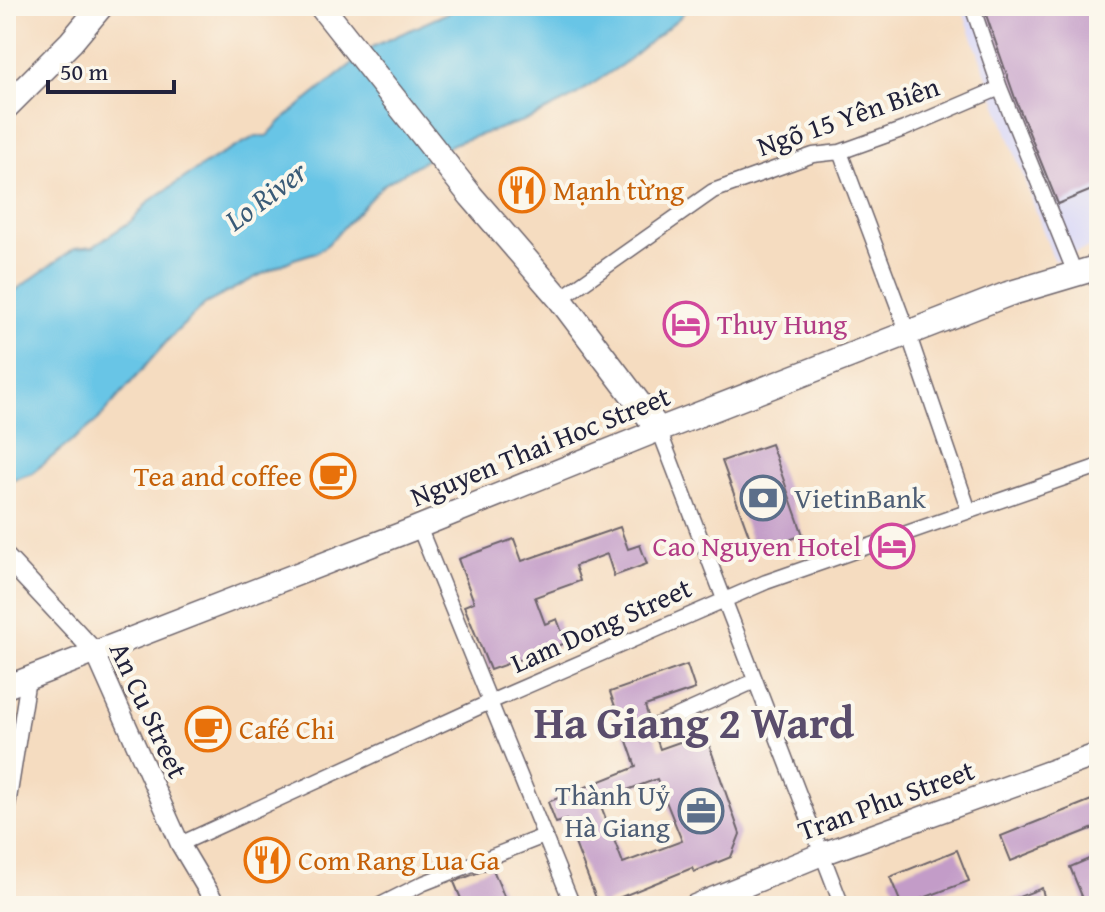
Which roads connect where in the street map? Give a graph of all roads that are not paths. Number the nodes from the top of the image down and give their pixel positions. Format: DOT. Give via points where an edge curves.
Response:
graph roads {
  1 [pos="101,6"];
  2 [pos="972,6"];
  3 [pos="324,10"];
  4 [pos="1000,88"];
  5 [pos="6,107"];
  6 [pos="840,152"];
  7 [pos="1099,267"];
  8 [pos="1075,273"];
  9 [pos="560,299"];
  10 [pos="908,333"];
  11 [pos="659,430"];
  12 [pos="1099,466"];
  13 [pos="969,511"];
  14 [pos="419,527"];
  15 [pos="6,557"];
  16 [pos="724,600"];
  17 [pos="94,651"];
  18 [pos="28,679"];
  19 [pos="755,681"];
  20 [pos="6,687"];
  21 [pos="490,702"];
  22 [pos="657,725"];
  23 [pos="1099,754"];
  24 [pos="6,818"];
  25 [pos="544,836"];
  26 [pos="180,844"];
  27 [pos="822,854"];
  28 [pos="217,906"];
  29 [pos="378,906"];
  30 [pos="573,906"];
  31 [pos="695,906"];
  32 [pos="842,906"];
  1 -- 5 [label="highway"];
  2 -- 4 [label="street"];
  3 -- 9 [label="highway"];
  4 -- 6 [label="street, Ngõ 15 Yên Biên"];
  4 -- 8 [label="street"];
  6 -- 9 [label="street, Ngõ 15 Yên Biên" via="813,155 713,191"];
  6 -- 10 [label="street"];
  7 -- 8 [label="highway, Nguyen Thai Hoc Street"];
  8 -- 10 [label="highway, Nguyen Thai Hoc Street"];
  9 -- 11 [label="highway"];
  10 -- 11 [label="highway, Nguyen Thai Hoc Street"];
  10 -- 13 [label="street"];
  11 -- 14 [label="main road, Nguyen Thai Hoc Street"];
  11 -- 16 [label="street"];
  12 -- 13 [label="street, Lam Dong Street"];
  13 -- 16 [label="street, Lam Dong Street"];
  14 -- 17 [label="main road, Nguyen Thai Hoc Street"];
  14 -- 21 [label="street"];
  15 -- 17 [label="street, An Cu Street"];
  16 -- 19 [label="street"];
  16 -- 21 [label="street, Lam Dong Street"];
  17 -- 18 [label="main road, Nguyen Thai Hoc Street"];
  17 -- 26 [label="street, An Cu Street"];
  18 -- 20 [label="main road, Nguyen Thai Hoc Street"];
  18 -- 24 [label="street"];
  19 -- 22 [label="street"];
  19 -- 27 [label="street"];
  21 -- 25 [label="street"];
  21 -- 26 [label="street, Lam Dong Street"];
  23 -- 27 [label="main road, Tran Phu Street"];
  25 -- 29 [label="street"];
  25 -- 30 [label="street"];
  26 -- 28 [label="street, An Cu Street"];
  27 -- 31 [label="main road, Tran Phu Street"];
  27 -- 32 [label="street"];
}
